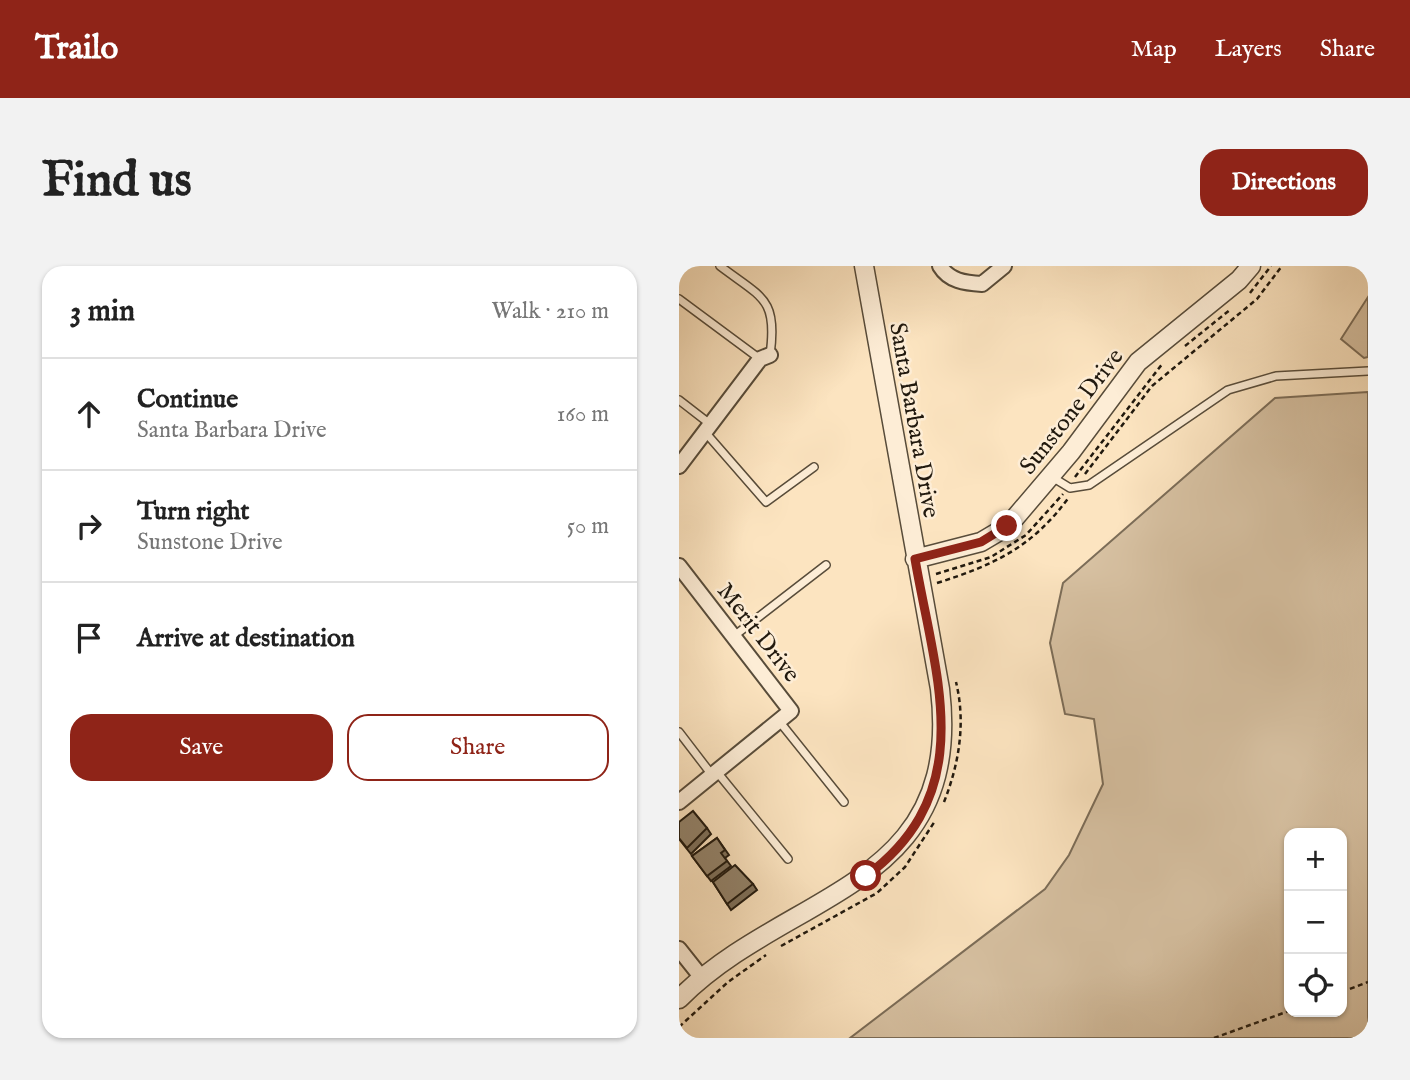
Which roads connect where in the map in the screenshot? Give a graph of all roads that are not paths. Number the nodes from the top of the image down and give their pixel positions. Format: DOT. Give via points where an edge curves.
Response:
graph roads {
  1 [pos="720,266"];
  2 [pos="864,266"];
  3 [pos="940,266"];
  4 [pos="1004,266"];
  5 [pos="1251,266"];
  6 [pos="679,299"];
  7 [pos="765,357"];
  8 [pos="1368,371"];
  9 [pos="679,400"];
  10 [pos="707,428"];
  11 [pos="679,466"];
  12 [pos="814,467"];
  13 [pos="1051,477"];
  14 [pos="915,559"];
  15 [pos="826,565"];
  16 [pos="679,566"];
  17 [pos="734,636"];
  18 [pos="779,720"];
  19 [pos="679,732"];
  20 [pos="714,773"];
  21 [pos="679,802"];
  22 [pos="844,802"];
  23 [pos="788,859"];
  24 [pos="679,949"];
  25 [pos="702,978"];
  26 [pos="682,990"];
  1 -- 7 [label="lane" via="767,302 774,323"];
  2 -- 14 [label="street, Santa Barbara Drive"];
  3 -- 4 [label="street" via="962,283 982,284"];
  5 -- 13 [label="street, Sunstone Drive" via="1138,362"];
  6 -- 7 [label="lane"];
  7 -- 10 [label="street"];
  8 -- 13 [label="lane" via="1276,376 1228,390 1089,485 1071,488"];
  9 -- 10 [label="lane"];
  10 -- 11 [label="street"];
  10 -- 12 [label="lane" via="765,502"];
  13 -- 14 [label="street, Sunstone Drive" via="1007,526 981,542"];
  14 -- 25 [label="street, Santa Barbara Drive" via="943,715 940,767 928,798 910,832 881,865 757,939"];
  15 -- 17 [label="lane"];
  16 -- 17 [label="street, Merit Drive"];
  17 -- 18 [label="street, Merit Drive" via="791,711"];
  18 -- 20 [label="street, Merit Drive"];
  18 -- 22 [label="lane"];
  19 -- 20 [label="lane"];
  20 -- 21 [label="street, Merit Drive"];
  20 -- 23 [label="lane"];
  24 -- 25 [label="street"];
  25 -- 26 [label="street, Santa Barbara Drive"];
}
